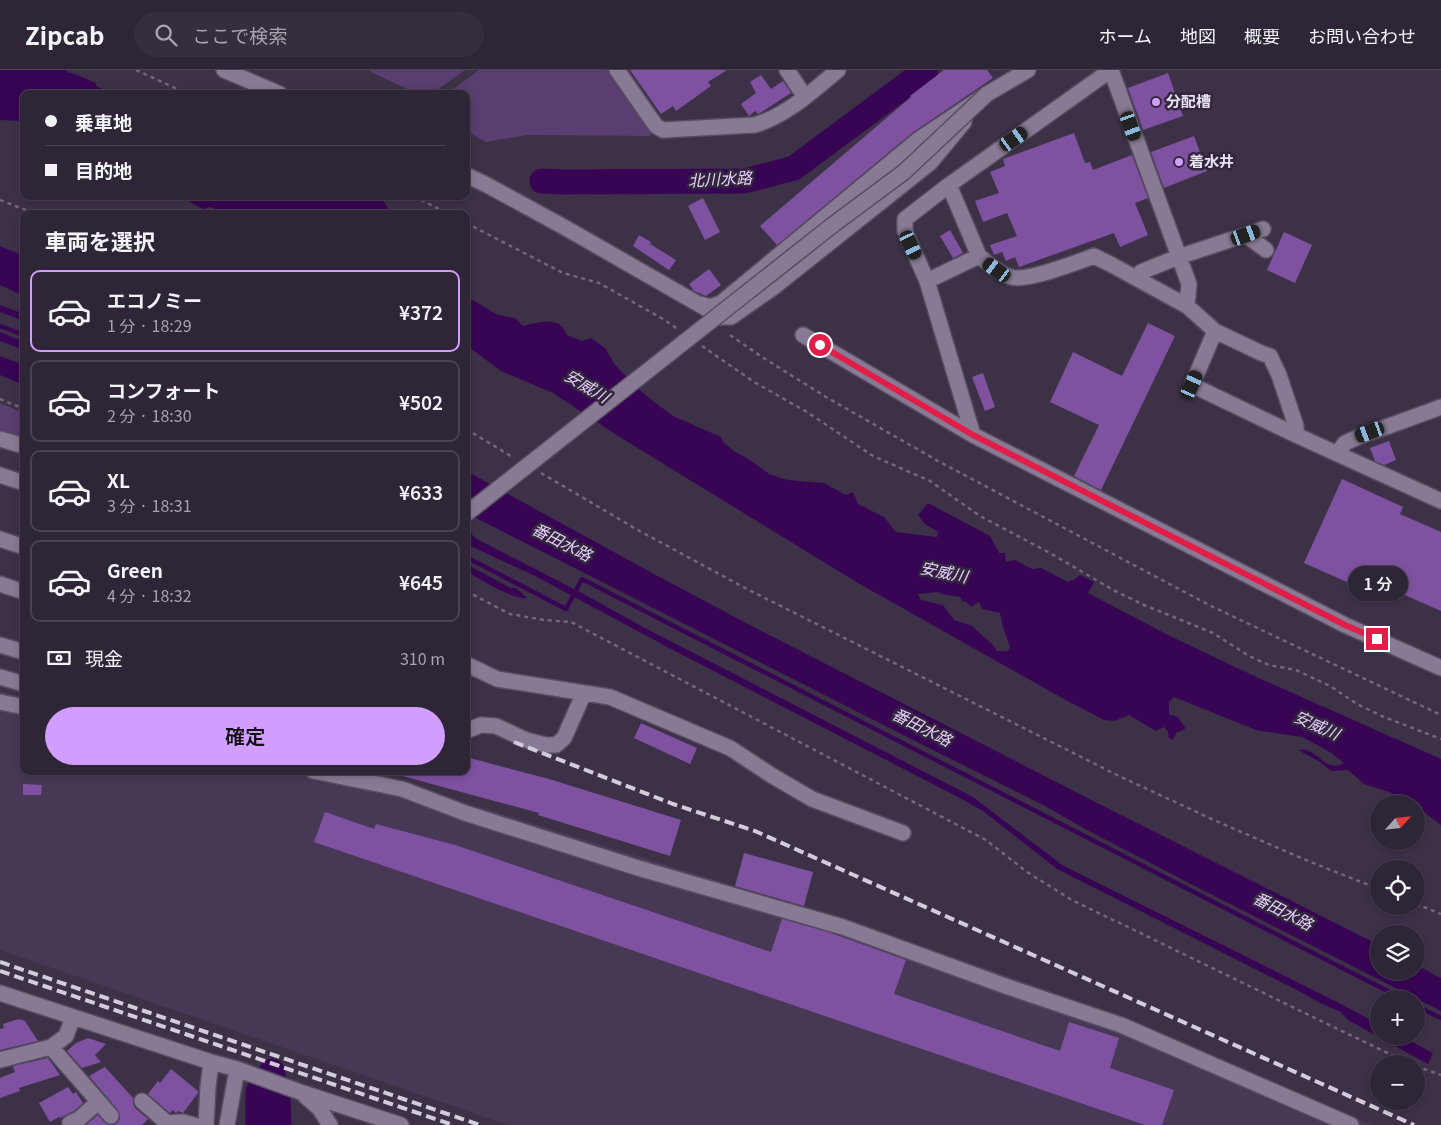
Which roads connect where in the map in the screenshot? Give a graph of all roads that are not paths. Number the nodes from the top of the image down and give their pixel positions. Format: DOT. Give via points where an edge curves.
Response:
graph roads {
  1 [pos="227,70"];
  2 [pos="617,70"];
  3 [pos="787,70"];
  4 [pos="838,70"];
  5 [pos="1028,70"];
  6 [pos="1111,70"];
  7 [pos="271,90"];
  8 [pos="987,94"];
  9 [pos="805,97"];
  10 [pos="470,177"];
  11 [pos="949,185"];
  12 [pos="1263,229"];
  13 [pos="1246,235"];
  14 [pos="1266,250"];
  15 [pos="979,256"];
  16 [pos="1178,257"];
  17 [pos="1138,278"];
  18 [pos="927,281"];
  19 [pos="699,304"];
  20 [pos="1188,306"];
  21 [pos="1216,330"];
  22 [pos="803,335"];
  23 [pos="1441,407"];
  24 [pos="973,435"];
  25 [pos="1296,435"];
  26 [pos="0,438"];
  27 [pos="20,445"];
  28 [pos="1336,454"];
  29 [pos="0,476"];
  30 [pos="20,482"];
  31 [pos="1441,501"];
  32 [pos="470,511"];
  33 [pos="0,539"];
  34 [pos="20,546"];
  35 [pos="0,584"];
  36 [pos="20,591"];
  37 [pos="0,645"];
  38 [pos="20,651"];
  39 [pos="470,666"];
  40 [pos="1441,668"];
  41 [pos="0,676"];
  42 [pos="20,683"];
  43 [pos="584,693"];
  44 [pos="0,702"];
  45 [pos="20,706"];
  46 [pos="470,729"];
  47 [pos="333,775"];
  48 [pos="902,833"];
  49 [pos="0,993"];
  50 [pos="73,1017"];
  51 [pos="51,1047"];
  52 [pos="0,1060"];
  53 [pos="210,1062"];
  54 [pos="237,1069"];
  55 [pos="299,1092"];
  56 [pos="142,1101"];
  57 [pos="98,1102"];
  58 [pos="372,1115"];
  59 [pos="111,1116"];
  60 [pos="157,1122"];
  61 [pos="70,1123"];
  62 [pos="194,1125"];
  63 [pos="206,1125"];
  64 [pos="227,1125"];
  65 [pos="330,1125"];
  66 [pos="358,1125"];
  67 [pos="401,1125"];
  68 [pos="1351,1125"];
  1 -- 7 [label="street"];
  2 -- 9 [label="street" via="656,126 663,130 754,125 769,121"];
  3 -- 9 [label="street"];
  4 -- 9 [label="street"];
  5 -- 8 [label="street"];
  6 -- 11 [label="street"];
  6 -- 16 [label="street"];
  8 -- 19 [label="street" via="918,140 721,303 710,307"];
  8 -- 19 [label="street" via="930,163 747,308 731,317 720,317"];
  8 -- 32 [label="street, bridge" via="904,172"];
  10 -- 19 [label="street"];
  11 -- 15 [label="street"];
  11 -- 18 [label="street" via="905,219 905,231"];
  12 -- 13 [label="street"];
  13 -- 14 [label="street"];
  13 -- 16 [label="street"];
  15 -- 17 [label="street" via="1013,278 1040,274 1094,256"];
  15 -- 18 [label="street"];
  16 -- 17 [label="street" via="1141,272"];
  16 -- 20 [label="street" via="1189,284"];
  17 -- 20 [label="street"];
  18 -- 24 [label="street"];
  20 -- 21 [label="street"];
  21 -- 25 [label="street" via="1270,356 1296,426"];
  21 -- 25 [label="street" via="1192,385"];
  22 -- 24 [label="street"];
  23 -- 28 [label="street" via="1356,438 1345,443"];
  24 -- 40 [label="street" via="1345,625"];
  25 -- 28 [label="street"];
  26 -- 27 [label="street"];
  28 -- 31 [label="street"];
  29 -- 30 [label="street"];
  33 -- 34 [label="street"];
  35 -- 36 [label="street"];
  37 -- 38 [label="street"];
  39 -- 43 [label="street" via="497,679"];
  41 -- 42 [label="street"];
  43 -- 46 [label="street" via="564,738 556,745 526,740 496,726 481,725"];
  43 -- 48 [label="street" via="610,697 730,748 812,799"];
  44 -- 45 [label="street"];
  47 -- 68 [label="street" via="402,789 465,813 638,868 843,927 1121,1025"];
  49 -- 50 [label="street"];
  50 -- 51 [label="street" via="66,1036"];
  50 -- 53 [label="street"];
  51 -- 52 [label="street"];
  51 -- 57 [label="street"];
  53 -- 54 [label="street"];
  53 -- 63 [label="street"];
  54 -- 55 [label="street"];
  54 -- 64 [label="street"];
  55 -- 58 [label="street"];
  55 -- 65 [label="street" via="319,1108"];
  56 -- 60 [label="street"];
  57 -- 59 [label="street"];
  57 -- 61 [label="street"];
  58 -- 66 [label="street"];
  58 -- 67 [label="street"];
  60 -- 62 [label="street"];
}
